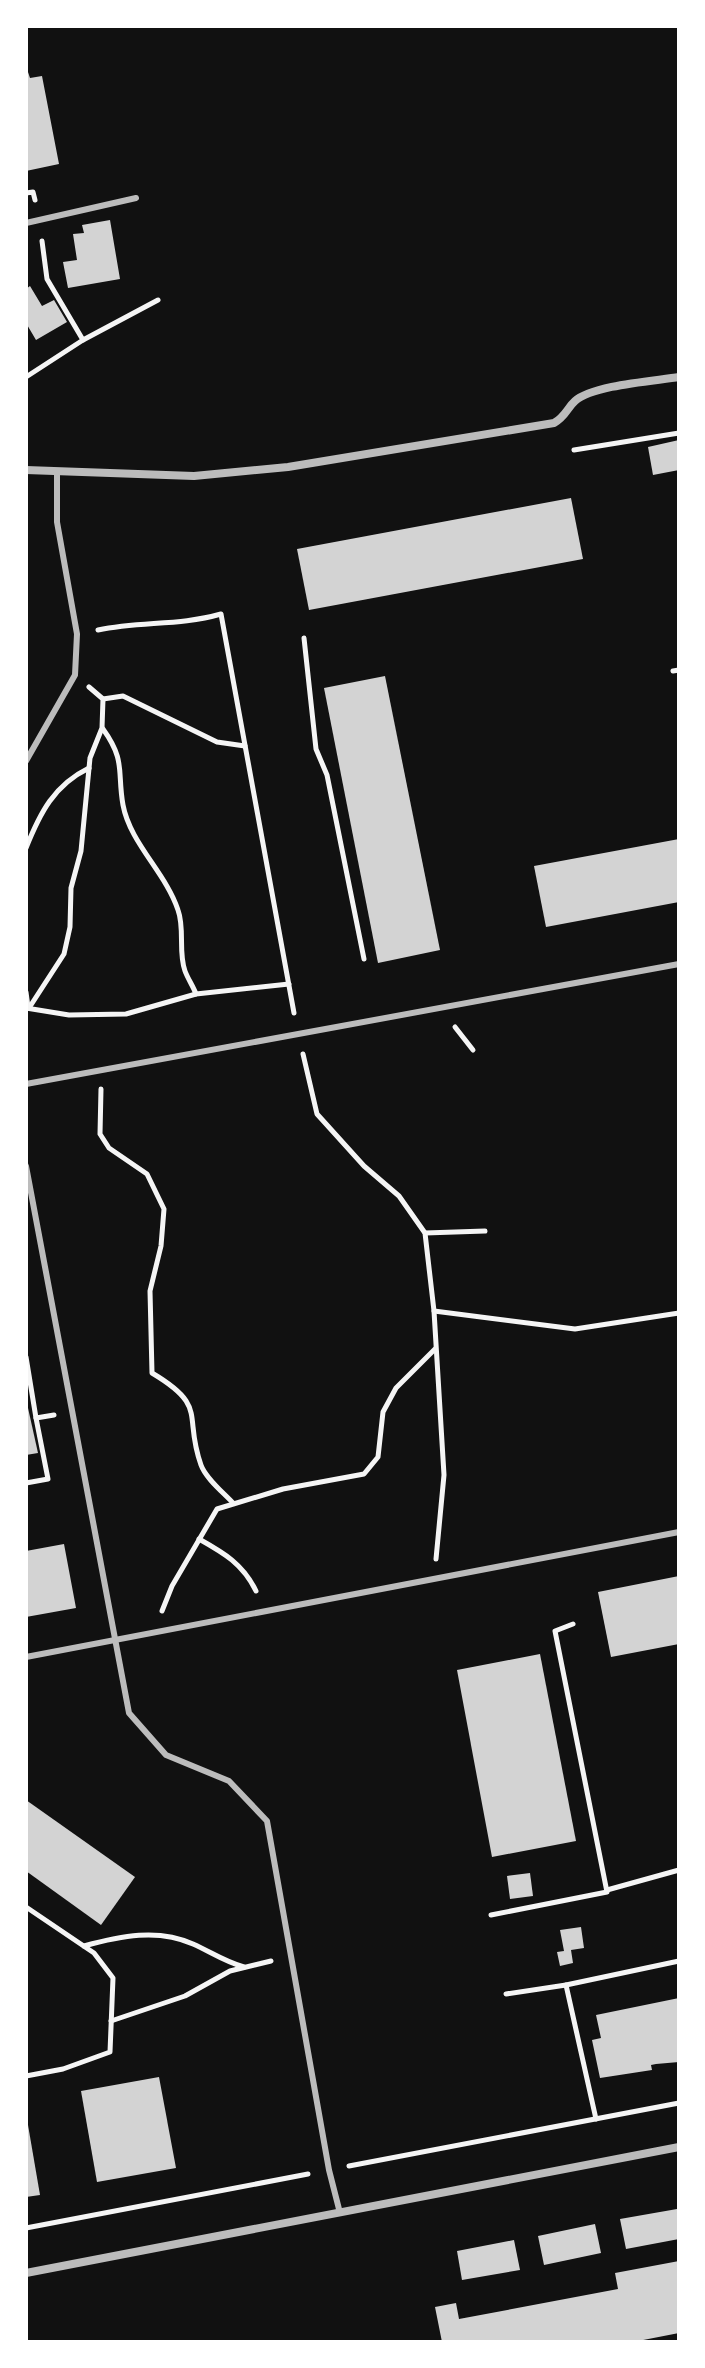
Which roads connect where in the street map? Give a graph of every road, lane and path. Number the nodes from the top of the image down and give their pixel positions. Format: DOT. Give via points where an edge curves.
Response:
graph roads {
  1 [pos="26,193"];
  2 [pos="136,198"];
  3 [pos="40,220"];
  4 [pos="26,223"];
  5 [pos="158,300"];
  6 [pos="83,340"];
  7 [pos="26,377"];
  8 [pos="679,377"];
  9 [pos="679,433"];
  10 [pos="574,450"];
  11 [pos="26,470"];
  12 [pos="57,471"];
  13 [pos="77,634"];
  14 [pos="304,638"];
  15 [pos="75,675"];
  16 [pos="103,699"];
  17 [pos="102,728"];
  18 [pos="245,746"];
  19 [pos="26,761"];
  20 [pos="89,768"];
  21 [pos="26,848"];
  22 [pos="364,959"];
  23 [pos="679,964"];
  24 [pos="289,984"];
  25 [pos="26,992"];
  26 [pos="196,994"];
  27 [pos="27,1008"];
  28 [pos="298,1033"];
  29 [pos="98,1071"];
  30 [pos="26,1084"];
  31 [pos="26,1166"];
  32 [pos="485,1231"];
  33 [pos="425,1233"];
  34 [pos="434,1311"];
  35 [pos="679,1313"];
  36 [pos="436,1348"];
  37 [pos="26,1357"];
  38 [pos="71,1412"];
  39 [pos="36,1418"];
  40 [pos="26,1483"];
  41 [pos="233,1503"];
  42 [pos="679,1532"];
  43 [pos="199,1539"];
  44 [pos="435,1580"];
  45 [pos="265,1612"];
  46 [pos="573,1624"];
  47 [pos="154,1632"];
  48 [pos="113,1640"];
  49 [pos="26,1657"];
  50 [pos="679,1870"];
  51 [pos="607,1890"];
  52 [pos="26,1907"];
  53 [pos="491,1915"];
  54 [pos="84,1946"];
  55 [pos="291,1957"];
  56 [pos="679,1961"];
  57 [pos="245,1967"];
  58 [pos="566,1985"];
  59 [pos="506,1994"];
  60 [pos="111,2021"];
  61 [pos="26,2076"];
  62 [pos="596,2119"];
  63 [pos="679,2147"];
  64 [pos="340,2213"];
  65 [pos="26,2273"];
  1 -- 3 [label="path" via="33,192"];
  2 -- 3 [label="lane"];
  3 -- 4 [label="lane"];
  3 -- 6 [label="path" via="47,279"];
  5 -- 6 [label="path"];
  6 -- 7 [label="path"];
  8 -- 12 [label="street" via="597,392 575,401 567,416 554,423 288,467 194,476"];
  9 -- 10 [label="path"];
  11 -- 12 [label="street"];
  12 -- 13 [label="lane" via="57,522"];
  13 -- 15 [label="lane"];
  13 -- 18 [label="path" via="145,621 187,624 221,614"];
  14 -- 22 [label="path" via="316,749 327,775"];
  15 -- 16 [label="path"];
  15 -- 19 [label="lane"];
  16 -- 17 [label="path"];
  16 -- 18 [label="path" via="123,696 217,742"];
  17 -- 20 [label="path"];
  17 -- 26 [label="path" via="123,774 123,807 180,913 185,971"];
  18 -- 24 [label="path"];
  20 -- 21 [label="path" via="67,778 43,808"];
  20 -- 27 [label="path" via="64,954"];
  23 -- 28 [label="lane"];
  24 -- 26 [label="path"];
  24 -- 28 [label="path"];
  25 -- 27 [label="path"];
  26 -- 27 [label="path" via="126,1014 69,1015"];
  28 -- 29 [label="lane"];
  28 -- 33 [label="path" via="317,1114 399,1196"];
  29 -- 30 [label="lane"];
  29 -- 41 [label="path" via="100,1134 109,1148 147,1174 164,1209 150,1291 152,1373 175,1386 192,1406 202,1467"];
  31 -- 38 [label="lane"];
  32 -- 33 [label="path"];
  33 -- 34 [label="path"];
  34 -- 35 [label="path" via="575,1329"];
  34 -- 36 [label="path"];
  36 -- 41 [label="path" via="396,1388 383,1412 378,1457 364,1474"];
  36 -- 44 [label="path" via="444,1475"];
  37 -- 39 [label="path"];
  38 -- 39 [label="path"];
  38 -- 48 [label="lane"];
  39 -- 40 [label="path" via="48,1479"];
  41 -- 43 [label="path" via="217,1509"];
  42 -- 44 [label="lane"];
  43 -- 45 [label="path" via="231,1557 248,1575"];
  43 -- 47 [label="path"];
  44 -- 45 [label="lane"];
  45 -- 47 [label="lane"];
  46 -- 51 [label="path" via="555,1631"];
  47 -- 48 [label="lane"];
  48 -- 49 [label="lane"];
  48 -- 55 [label="lane" via="129,1713 166,1755 229,1781 267,1821"];
  50 -- 51 [label="path"];
  51 -- 53 [label="path"];
  52 -- 54 [label="path"];
  54 -- 57 [label="path" via="116,1937 166,1935"];
  54 -- 60 [label="path" via="113,1978"];
  55 -- 57 [label="path"];
  55 -- 64 [label="lane"];
  56 -- 58 [label="path"];
  57 -- 60 [label="path" via="185,1996"];
  58 -- 59 [label="path"];
  58 -- 62 [label="path"];
  60 -- 61 [label="path" via="110,2052"];
  63 -- 64 [label="street"];
  64 -- 65 [label="street"];
}
